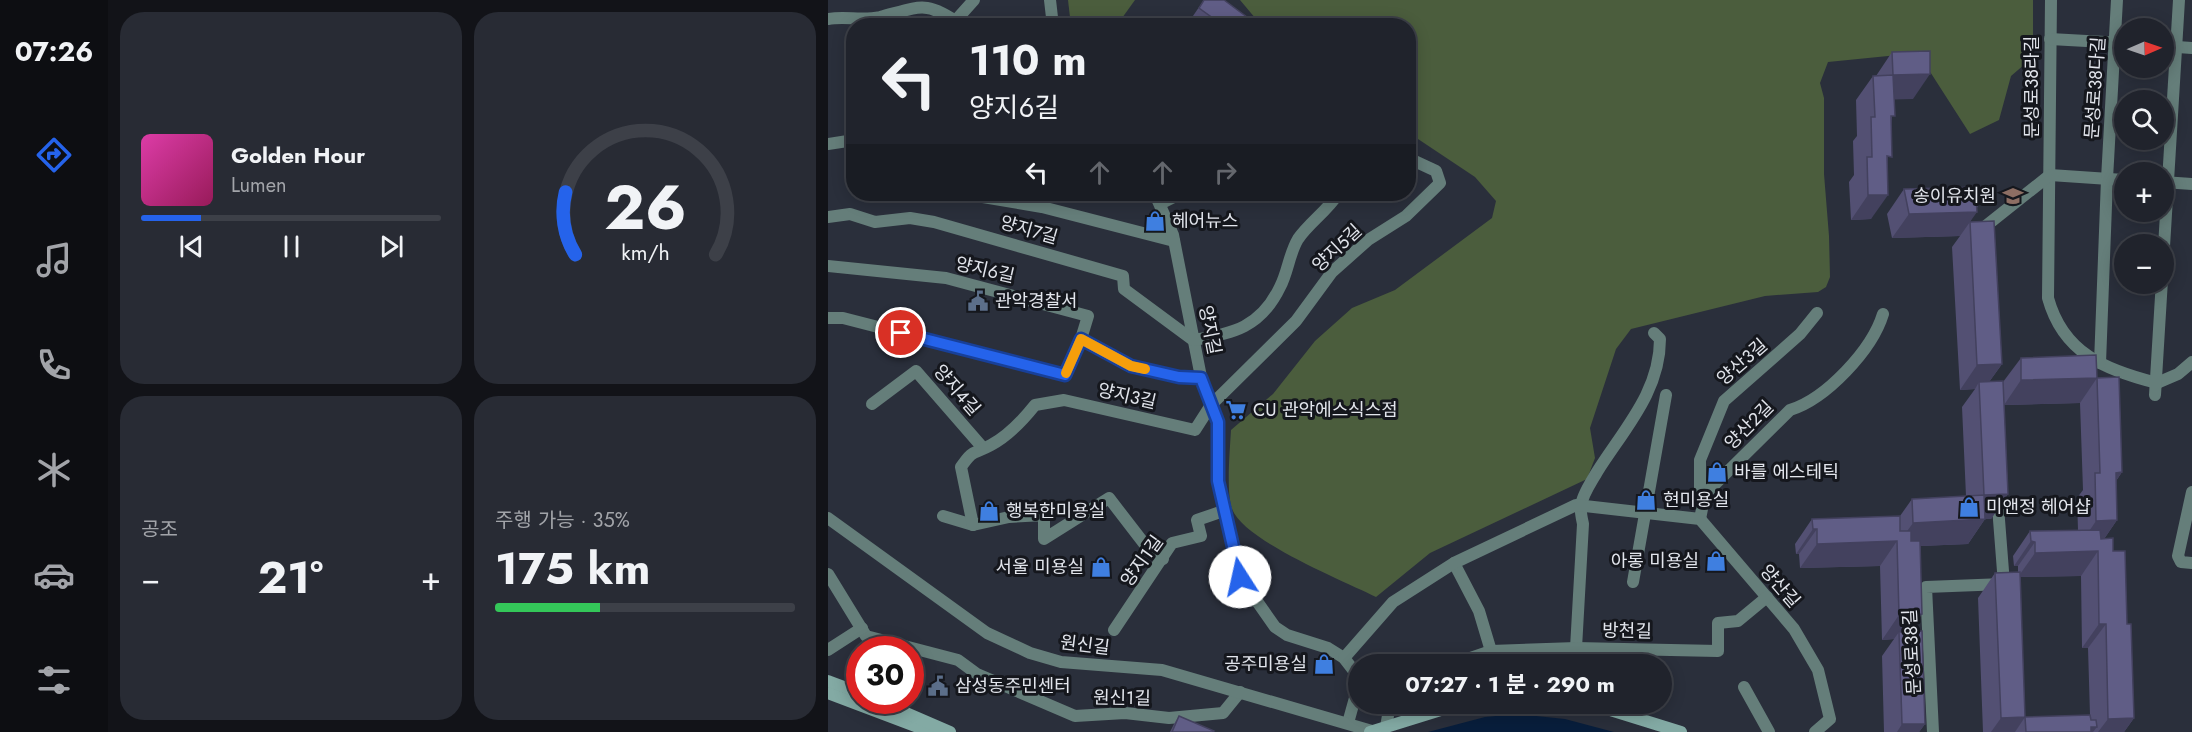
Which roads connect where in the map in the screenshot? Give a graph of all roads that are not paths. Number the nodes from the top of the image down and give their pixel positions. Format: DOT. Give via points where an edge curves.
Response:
graph roads {
  1 [pos="974,0"];
  2 [pos="1050,0"];
  3 [pos="2051,0"];
  4 [pos="2117,0"];
  5 [pos="2179,0"];
  6 [pos="846,18"];
  7 [pos="854,18"];
  8 [pos="956,18"];
  9 [pos="963,18"];
  10 [pos="1052,18"];
  11 [pos="2118,18"];
  12 [pos="828,19"];
  13 [pos="2050,39"];
  14 [pos="2114,43"];
  15 [pos="2174,47"];
  16 [pos="2177,47"];
  17 [pos="2192,48"];
  18 [pos="2117,78"];
  19 [pos="846,141"];
  20 [pos="828,144"];
  21 [pos="1416,162"];
  22 [pos="2168,162"];
  23 [pos="2050,175"];
  24 [pos="2107,179"];
  25 [pos="2114,179"];
  26 [pos="2174,183"];
  27 [pos="2192,184"];
  28 [pos="1028,201"];
  29 [pos="1159,201"];
  30 [pos="1333,201"];
  31 [pos="828,217"];
  32 [pos="2164,222"];
  33 [pos="1174,241"];
  34 [pos="1981,242"];
  35 [pos="828,266"];
  36 [pos="1817,313"];
  37 [pos="1883,314"];
  38 [pos="828,318"];
  39 [pos="1654,333"];
  40 [pos="1081,339"];
  41 [pos="1193,339"];
  42 [pos="2192,362"];
  43 [pos="2100,363"];
  44 [pos="1201,378"];
  45 [pos="2156,389"];
  46 [pos="1666,395"];
  47 [pos="872,404"];
  48 [pos="1211,405"];
  49 [pos="983,448"];
  50 [pos="1996,484"];
  51 [pos="2192,492"];
  52 [pos="1581,505"];
  53 [pos="1226,510"];
  54 [pos="1644,512"];
  55 [pos="943,516"];
  56 [pos="828,518"];
  57 [pos="1700,519"];
  58 [pos="973,525"];
  59 [pos="1163,559"];
  60 [pos="2186,562"];
  61 [pos="1454,563"];
  62 [pos="828,574"];
  63 [pos="1633,582"];
  64 [pos="1767,597"];
  65 [pos="862,628"];
  66 [pos="1114,630"];
  67 [pos="1576,648"];
  68 [pos="828,650"];
  69 [pos="1491,651"];
  70 [pos="1482,654"];
  71 [pos="1344,658"];
  72 [pos="828,681"];
  73 [pos="1744,687"];
  74 [pos="846,688"];
  75 [pos="1240,692"];
  76 [pos="828,693"];
  77 [pos="908,714"];
  78 [pos="1388,714"];
  79 [pos="1428,714"];
  80 [pos="1623,714"];
  81 [pos="1348,723"];
  82 [pos="1386,727"];
  83 [pos="931,732"];
  84 [pos="950,732"];
  85 [pos="1371,732"];
  86 [pos="1681,732"];
  87 [pos="1769,732"];
  88 [pos="1815,732"];
  89 [pos="1934,732"];
  1 -- 9 [label="street"];
  2 -- 10 [label="street"];
  3 -- 13 [label="street, 문성로38라길"];
  4 -- 11 [label="street, 문성로38다길"];
  5 -- 16 [label="street"];
  6 -- 12 [label="street"];
  7 -- 8 [label="street" via="880,17 914,3 932,2 946,7"];
  13 -- 14 [label="street"];
  13 -- 23 [label="street, 문성로38라길"];
  15 -- 16 [label="street"];
  16 -- 17 [label="street"];
  16 -- 22 [label="street"];
  18 -- 24 [label="street, 문성로38다길"];
  19 -- 20 [label="street"];
  21 -- 48 [label="street, 양지5길" via="1436,171 1440,183 1406,216 1368,240 1332,272 1296,321"];
  23 -- 24 [label="street"];
  23 -- 34 [label="street" via="1981,230"];
  23 -- 43 [label="street" via="2048,298 2053,317 2070,342"];
  24 -- 25 [label="street"];
  24 -- 43 [label="street"];
  26 -- 27 [label="street"];
  28 -- 33 [label="street"];
  29 -- 33 [label="street, 양지길"];
  30 -- 41 [label="street, 양지5길" via="1299,238 1281,287 1269,306 1237,332"];
  31 -- 41 [label="street, 양지7길" via="850,214 875,222 910,218 933,222 1123,276 1124,289"];
  32 -- 45 [label="street"];
  33 -- 41 [label="street, 양지길"];
  35 -- 40 [label="street, 양지6길" via="946,278 1047,304 1088,316"];
  36 -- 57 [label="street, 양산3길" via="1775,358 1724,401 1700,460"];
  37 -- 57 [label="street, 양산2길" via="1878,330 1859,357 1807,405 1790,410 1705,494"];
  38 -- 40 [label="street" via="843,318 1065,375"];
  39 -- 52 [label="street" via="1660,339 1660,361 1652,385 1634,419 1593,478"];
  40 -- 44 [label="street" via="1131,366"];
  41 -- 44 [label="street, 양지길"];
  42 -- 45 [label="street"];
  43 -- 45 [label="street"];
  44 -- 48 [label="street, 양지길"];
  46 -- 54 [label="street"];
  47 -- 49 [label="street, 양지4길" via="916,371"];
  48 -- 49 [label="street, 양지3길" via="1195,430 1064,400 1035,405 1023,420"];
  48 -- 53 [label="street, 양지길" via="1218,422 1218,481"];
  49 -- 58 [label="street, 양지3길" via="971,452 961,467"];
  50 -- 89 [label="street, 문성로38길" via="2004,584 1926,587"];
  51 -- 60 [label="street" via="2178,556"];
  52 -- 54 [label="street"];
  52 -- 61 [label="street"];
  52 -- 67 [label="street"];
  53 -- 59 [label="street, 양지1길" via="1197,520 1201,536 1172,543"];
  53 -- 71 [label="street, 양지길" via="1240,577 1275,627"];
  54 -- 57 [label="street"];
  54 -- 63 [label="street"];
  55 -- 58 [label="street"];
  56 -- 75 [label="street, 원신길" via="987,633 1030,653 1061,662 1162,670"];
  57 -- 64 [label="street, 양산길"];
  58 -- 59 [label="street" via="1044,515 1044,539 1109,498 1146,546"];
  59 -- 66 [label="street, 양지1길"];
  61 -- 69 [label="street" via="1479,611"];
  61 -- 71 [label="street" via="1393,602"];
  62 -- 65 [label="street, 원신1길"];
  64 -- 67 [label="street, 방천길" via="1738,621 1718,623 1718,651"];
  64 -- 88 [label="street, 양산길" via="1794,629 1818,669 1830,719"];
  65 -- 68 [label="street"];
  65 -- 75 [label="street, 원신1길" via="866,636 958,660 977,674 1075,716 1125,713 1169,718 1223,713"];
  67 -- 69 [label="street, 방천길"];
  69 -- 70 [label="street, 방천길"];
  71 -- 81 [label="street" via="1354,671 1358,687"];
  72 -- 74 [label="main road"];
  73 -- 87 [label="street"];
  75 -- 81 [label="street, 원신길"];
  76 -- 83 [label="main road"];
  77 -- 84 [label="main road"];
  78 -- 82 [label="street"];
  79 -- 82 [label="main road"];
  80 -- 86 [label="main road"];
  81 -- 85 [label="street, 원신길"];
  82 -- 85 [label="main road"];
}
